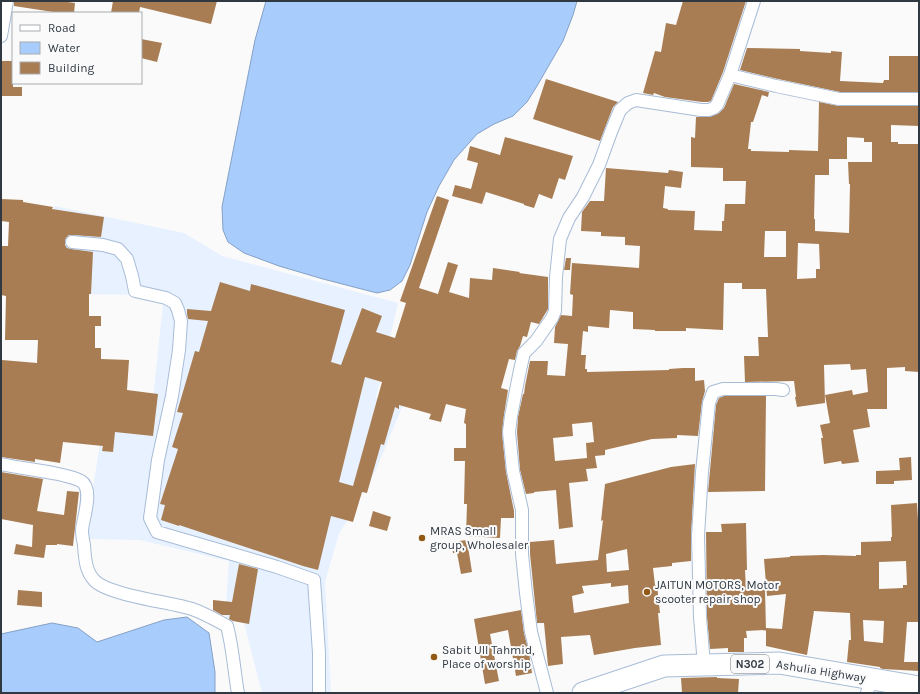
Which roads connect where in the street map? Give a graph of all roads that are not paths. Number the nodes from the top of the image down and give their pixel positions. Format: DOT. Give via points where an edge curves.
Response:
graph roads {
  1 [pos="7,1"];
  2 [pos="754,1"];
  3 [pos="1,36"];
  4 [pos="730,74"];
  5 [pos="919,99"];
  6 [pos="72,242"];
  7 [pos="783,390"];
  8 [pos="1,464"];
  9 [pos="704,665"];
  10 [pos="869,686"];
  11 [pos="919,687"];
  12 [pos="238,693"];
  13 [pos="319,693"];
  14 [pos="547,693"];
  15 [pos="583,693"];
  1 -- 3 [label="street"];
  2 -- 4 [label="street"];
  4 -- 5 [label="street" via="839,99"];
  4 -- 14 [label="street" via="717,105 709,110 694,110 636,100 620,110 599,166 560,239 552,318 524,353 509,432 513,471 522,510 522,554 531,632"];
  6 -- 13 [label="street" via="118,249 127,259 135,290 166,298 175,303 178,310 181,321 179,350 150,518 157,532 314,580"];
  7 -- 9 [label="street" via="723,389 713,392 709,403 698,536"];
  8 -- 12 [label="street" via="68,476 83,482 87,487 87,500 82,531 83,544 86,564 94,580 102,586 125,594 192,609 227,626"];
  9 -- 10 [label="highway, Ashulia Highway / N302" via="779,663"];
  9 -- 15 [label="highway, Ashulia Highway / N302" via="664,666"];
  10 -- 11 [label="highway, Ashulia Highway / N302"];
}
